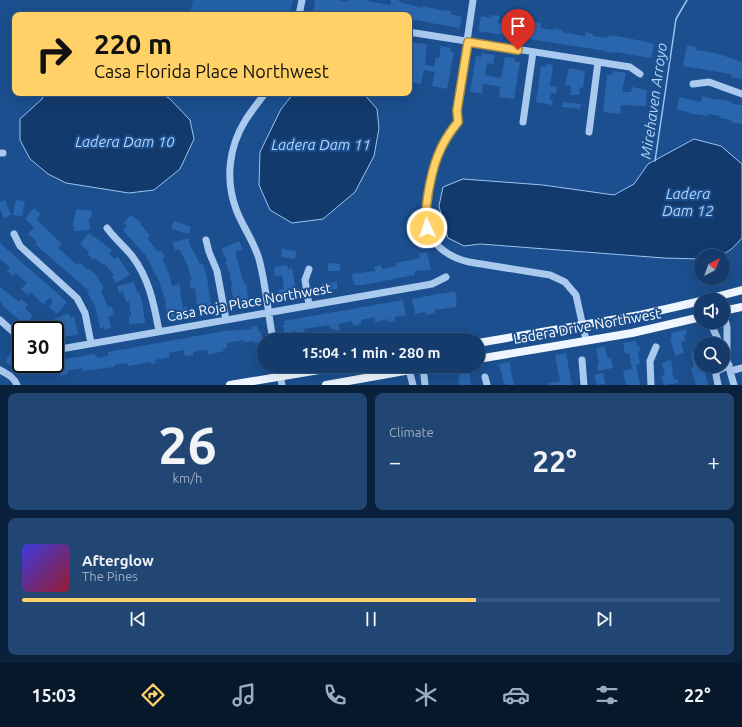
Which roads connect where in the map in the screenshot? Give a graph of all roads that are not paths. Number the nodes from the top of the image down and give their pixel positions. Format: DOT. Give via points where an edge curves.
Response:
graph roads {
  1 [pos="302,0"];
  2 [pos="473,0"];
  3 [pos="300,12"];
  4 [pos="412,33"];
  5 [pos="468,42"];
  6 [pos="533,52"];
  7 [pos="598,62"];
  8 [pos="640,74"];
  9 [pos="693,84"];
  10 [pos="742,94"];
  11 [pos="263,96"];
  12 [pos="523,122"];
  13 [pos="589,132"];
  14 [pos="107,228"];
  15 [pos="14,234"];
  16 [pos="206,240"];
  17 [pos="309,269"];
  18 [pos="446,277"];
  19 [pos="742,290"];
  20 [pos="730,294"];
  21 [pos="694,303"];
  22 [pos="309,305"];
  23 [pos="742,307"];
  24 [pos="730,310"];
  25 [pos="268,313"];
  26 [pos="694,319"];
  27 [pos="0,320"];
  28 [pos="226,320"];
  29 [pos="583,325"];
  30 [pos="12,331"];
  31 [pos="159,331"];
  32 [pos="272,333"];
  33 [pos="586,340"];
  34 [pos="485,342"];
  35 [pos="91,343"];
  36 [pos="656,347"];
  37 [pos="64,348"];
  38 [pos="485,358"];
  39 [pos="582,360"];
  40 [pos="730,365"];
  41 [pos="742,368"];
  42 [pos="730,369"];
  43 [pos="0,370"];
  44 [pos="314,373"];
  45 [pos="384,373"];
  46 [pos="409,373"];
  47 [pos="424,373"];
  48 [pos="716,373"];
  49 [pos="485,377"];
  50 [pos="281,381"];
  51 [pos="17,385"];
  52 [pos="230,385"];
  53 [pos="326,385"];
  54 [pos="413,385"];
  55 [pos="425,385"];
  56 [pos="487,385"];
  57 [pos="584,385"];
  58 [pos="651,385"];
  59 [pos="718,385"];
  60 [pos="734,385"];
  1 -- 3 [label="street"];
  2 -- 5 [label="street"];
  4 -- 5 [label="street"];
  5 -- 6 [label="street"];
  5 -- 29 [label="street" via="457,110 458,122 434,163 426,210 427,228 435,244 456,259 550,275 565,282 576,295"];
  6 -- 7 [label="street"];
  6 -- 12 [label="street"];
  7 -- 8 [label="street" via="630,67"];
  7 -- 13 [label="street"];
  9 -- 10 [label="street" via="710,82"];
  11 -- 25 [label="street" via="240,130 229,175 232,198 258,258"];
  14 -- 31 [label="street" via="140,269 152,297"];
  15 -- 35 [label="street" via="20,246 77,298 85,313"];
  16 -- 28 [label="street" via="217,271"];
  17 -- 22 [label="street" via="305,280"];
  18 -- 22 [label="street, Casa Roja Place Northwest" via="432,284"];
  19 -- 20 [label="main road"];
  21 -- 29 [label="main road, Ladera Drive Northwest"];
  22 -- 25 [label="street, Casa Roja Place Northwest"];
  23 -- 24 [label="main road"];
  25 -- 28 [label="street, Casa Roja Place Northwest"];
  25 -- 32 [label="street"];
  26 -- 33 [label="main road, Ladera Drive Northwest" via="632,333"];
  27 -- 30 [label="street"];
  28 -- 31 [label="street, Casa Roja Place Northwest"];
  29 -- 33 [label="street"];
  29 -- 34 [label="main road, Ladera Drive Northwest"];
  31 -- 35 [label="street, Casa Roja Place Northwest"];
  33 -- 38 [label="main road, Ladera Drive Northwest"];
  35 -- 37 [label="street, Casa Roja Place Northwest"];
  36 -- 58 [label="street" via="650,361"];
  39 -- 57 [label="street"];
  40 -- 41 [label="street"];
  42 -- 60 [label="street"];
  43 -- 51 [label="street" via="16,381"];
  44 -- 50 [label="main road"];
  45 -- 53 [label="main road"];
  46 -- 54 [label="street"];
  47 -- 55 [label="street"];
  48 -- 59 [label="street"];
  49 -- 56 [label="street"];
  50 -- 52 [label="main road"];
}
